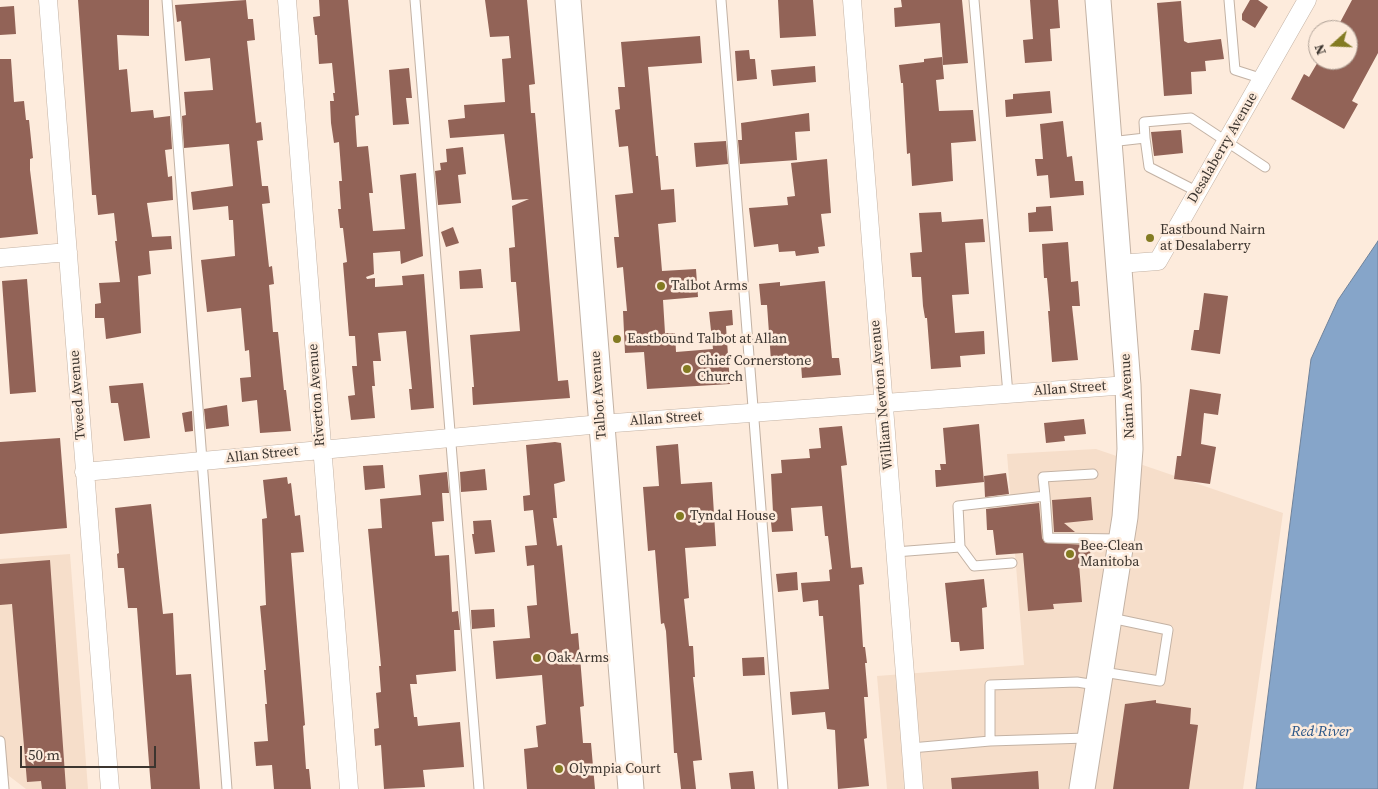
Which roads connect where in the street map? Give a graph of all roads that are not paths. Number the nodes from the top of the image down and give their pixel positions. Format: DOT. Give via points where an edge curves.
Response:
graph roads {
  1 [pos="48,0"];
  2 [pos="167,0"];
  3 [pos="287,0"];
  4 [pos="415,0"];
  5 [pos="568,0"];
  6 [pos="721,0"];
  7 [pos="852,0"];
  8 [pos="974,0"];
  9 [pos="1098,0"];
  10 [pos="1230,0"];
  11 [pos="1307,0"];
  12 [pos="1263,80"];
  13 [pos="1145,138"];
  14 [pos="1109,142"];
  15 [pos="1227,142"];
  16 [pos="1265,167"];
  17 [pos="1198,192"];
  18 [pos="68,252"];
  19 [pos="0,258"];
  20 [pos="1119,264"];
  21 [pos="1128,385"];
  22 [pos="1008,394"];
  23 [pos="883,403"];
  24 [pos="754,412"];
  25 [pos="601,424"];
  26 [pos="449,437"];
  27 [pos="321,449"];
  28 [pos="203,460"];
  29 [pos="84,472"];
  30 [pos="1093,474"];
  31 [pos="1045,496"];
  32 [pos="1121,539"];
  33 [pos="960,547"];
  34 [pos="895,552"];
  35 [pos="1012,563"];
  36 [pos="1109,617"];
  37 [pos="1099,678"];
  38 [pos="1090,738"];
  39 [pos="0,741"];
  40 [pos="990,741"];
  41 [pos="911,748"];
  42 [pos="4,789"];
  43 [pos="110,789"];
  44 [pos="227,789"];
  45 [pos="348,789"];
  46 [pos="479,789"];
  47 [pos="631,789"];
  48 [pos="783,789"];
  49 [pos="914,789"];
  50 [pos="1082,789"];
  1 -- 18 [label="street, Tweed Avenue"];
  2 -- 28 [label="lane"];
  3 -- 27 [label="street, Riverton Avenue"];
  4 -- 26 [label="lane"];
  5 -- 25 [label="main road, Talbot Avenue"];
  6 -- 24 [label="lane"];
  7 -- 23 [label="street, William Newton Avenue"];
  8 -- 22 [label="lane"];
  9 -- 14 [label="main road, Nairn Avenue"];
  10 -- 12 [label="lane" via="1235,70"];
  11 -- 12 [label="street, Desalaberry Avenue"];
  12 -- 15 [label="street, Desalaberry Avenue"];
  13 -- 14 [label="lane"];
  13 -- 15 [label="lane" via="1144,122 1191,118"];
  13 -- 17 [label="lane" via="1149,167"];
  14 -- 20 [label="main road, Nairn Avenue"];
  15 -- 16 [label="lane"];
  15 -- 17 [label="street, Desalaberry Avenue"];
  17 -- 20 [label="street, Desalaberry Avenue" via="1158,261"];
  18 -- 19 [label="street"];
  18 -- 29 [label="street, Tweed Avenue"];
  20 -- 21 [label="main road, Nairn Avenue"];
  21 -- 22 [label="street, Allan Street"];
  21 -- 32 [label="main road, Nairn Avenue" via="1130,449"];
  22 -- 23 [label="street, Allan Street"];
  23 -- 24 [label="street, Allan Street"];
  23 -- 34 [label="street, William Newton Avenue"];
  24 -- 25 [label="street, Allan Street"];
  24 -- 48 [label="lane"];
  25 -- 26 [label="street, Allan Street"];
  25 -- 47 [label="main road, Talbot Avenue"];
  26 -- 27 [label="street, Allan Street"];
  26 -- 46 [label="lane"];
  27 -- 28 [label="street, Allan Street"];
  27 -- 45 [label="street, Riverton Avenue"];
  28 -- 29 [label="street, Allan Street"];
  28 -- 44 [label="lane"];
  29 -- 43 [label="street, Tweed Avenue"];
  30 -- 31 [label="lane" via="1044,478"];
  31 -- 32 [label="lane" via="1048,538"];
  31 -- 33 [label="lane" via="958,506"];
  32 -- 36 [label="main road, Nairn Avenue"];
  33 -- 34 [label="lane"];
  33 -- 35 [label="lane" via="974,566"];
  34 -- 41 [label="street, William Newton Avenue"];
  36 -- 37 [label="main road, Nairn Avenue"];
  36 -- 37 [label="lane" via="1168,630 1160,680"];
  37 -- 38 [label="main road, Nairn Avenue"];
  37 -- 40 [label="lane" via="990,686"];
  38 -- 40 [label="lane"];
  38 -- 50 [label="main road, Nairn Avenue"];
  39 -- 42 [label="lane"];
  40 -- 41 [label="lane"];
  41 -- 49 [label="street, William Newton Avenue"];
}
